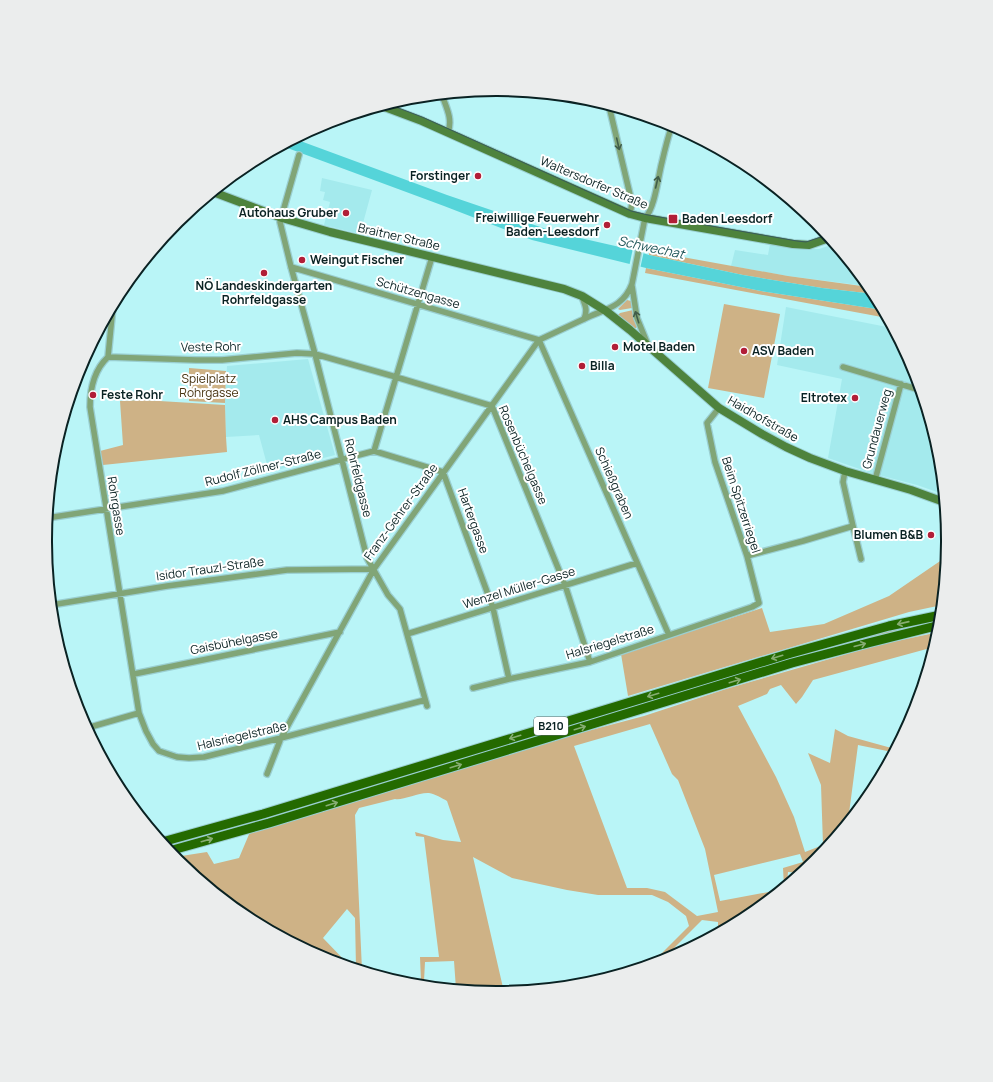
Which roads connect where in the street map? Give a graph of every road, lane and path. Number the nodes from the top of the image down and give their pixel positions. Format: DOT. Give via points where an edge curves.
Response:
graph roads {
  1 [pos="443,99"];
  2 [pos="391,109"];
  3 [pos="610,112"];
  4 [pos="670,131"];
  5 [pos="448,132"];
  6 [pos="299,155"];
  7 [pos="219,194"];
  8 [pos="630,214"];
  9 [pos="282,218"];
  10 [pos="644,218"];
  11 [pos="823,240"];
  12 [pos="432,257"];
  13 [pos="291,267"];
  14 [pos="632,284"];
  15 [pos="582,296"];
  16 [pos="418,305"];
  17 [pos="606,311"];
  18 [pos="584,319"];
  19 [pos="111,321"];
  20 [pos="539,340"];
  21 [pos="650,348"];
  22 [pos="315,354"];
  23 [pos="108,357"];
  24 [pos="844,366"];
  25 [pos="396,377"];
  26 [pos="901,384"];
  27 [pos="913,388"];
  28 [pos="492,406"];
  29 [pos="718,408"];
  30 [pos="374,451"];
  31 [pos="342,459"];
  32 [pos="845,471"];
  33 [pos="443,472"];
  34 [pos="875,480"];
  35 [pos="939,500"];
  36 [pos="106,509"];
  37 [pos="53,517"];
  38 [pos="853,526"];
  39 [pos="746,556"];
  40 [pos="861,559"];
  41 [pos="637,563"];
  42 [pos="374,569"];
  43 [pos="565,585"];
  44 [pos="120,594"];
  45 [pos="57,604"];
  46 [pos="752,606"];
  47 [pos="493,608"];
  48 [pos="934,616"];
  49 [pos="932,627"];
  50 [pos="340,632"];
  51 [pos="407,634"];
  52 [pos="669,635"];
  53 [pos="590,662"];
  54 [pos="134,674"];
  55 [pos="508,679"];
  56 [pos="473,688"];
  57 [pos="426,703"];
  58 [pos="139,713"];
  59 [pos="93,726"];
  60 [pos="281,738"];
  61 [pos="267,774"];
  62 [pos="168,840"];
  63 [pos="176,849"];
  1 -- 5 [label="street" via="449,117"];
  2 -- 5 [label="main road, Waltersdorfer Straße"];
  3 -- 8 [label="street, one-way" via="632,203"];
  10 -- 4 [label="street, one-way" via="652,205"];
  5 -- 8 [label="main road, Waltersdorfer Straße"];
  6 -- 9 [label="street, Rohrfeldgasse"];
  7 -- 9 [label="main road, Braitner Straße"];
  8 -- 10 [label="main road, Waltersdorfer Straße"];
  9 -- 12 [label="main road, Braitner Straße"];
  9 -- 13 [label="street, Rohrfeldgasse" via="280,222"];
  10 -- 11 [label="main road, Waltersdorfer Straße" via="800,245"];
  10 -- 14 [label="street"];
  12 -- 15 [label="main road, Braitner Straße"];
  12 -- 16 [label="street"];
  13 -- 16 [label="street, Schützengasse"];
  13 -- 22 [label="street, Rohrfeldgasse"];
  14 -- 17 [label="street" via="625,297"];
  21 -- 14 [label="street, Haidhofstraße, one-way" via="637,318"];
  15 -- 17 [label="main road, Braitner Straße"];
  15 -- 18 [label="street" via="586,310"];
  16 -- 20 [label="street, Schützengasse"];
  16 -- 25 [label="street"];
  17 -- 18 [label="street"];
  17 -- 21 [label="main road, Braitner Straße"];
  18 -- 20 [label="street"];
  19 -- 23 [label="street, Rohrgasse"];
  20 -- 28 [label="street, Franz-Gehrer-Straße"];
  20 -- 41 [label="street, Schießgraben"];
  21 -- 29 [label="main road, Haidhofstraße"];
  22 -- 23 [label="street, Veste Rohr" via="297,353 215,360"];
  22 -- 25 [label="street, Rosenbüchelgasse"];
  22 -- 31 [label="street, Rohrfeldgasse"];
  23 -- 36 [label="street, Rohrgasse" via="94,379 90,395"];
  24 -- 26 [label="street, Grundauerweg"];
  25 -- 28 [label="street, Rosenbüchelgasse"];
  25 -- 30 [label="street"];
  26 -- 27 [label="street, Grundauerweg"];
  26 -- 34 [label="street, Grundauerweg"];
  28 -- 33 [label="street, Franz-Gehrer-Straße"];
  28 -- 43 [label="street, Rosenbüchelgasse"];
  29 -- 32 [label="main road, Haidhofstraße" via="786,447"];
  29 -- 39 [label="street, Beim Spitzerriegel" via="707,423 715,462"];
  30 -- 31 [label="street"];
  30 -- 33 [label="street"];
  31 -- 36 [label="street, Rudolf Zöllner-Straße" via="223,491"];
  31 -- 42 [label="street, Rohrfeldgasse" via="367,558"];
  32 -- 34 [label="main road, Haidhofstraße"];
  32 -- 38 [label="street" via="843,482"];
  33 -- 42 [label="street, Franz-Gehrer-Straße"];
  33 -- 47 [label="street, Hartergasse"];
  34 -- 35 [label="main road, Haidhofstraße"];
  36 -- 37 [label="street, Rudolf Zöllner-Straße"];
  36 -- 44 [label="street, Rohrgasse"];
  38 -- 39 [label="street"];
  38 -- 40 [label="street"];
  39 -- 46 [label="street, Beim Spitzerriegel" via="759,603"];
  41 -- 43 [label="street, Wenzel Müller-Gasse"];
  41 -- 52 [label="street, Schießgraben"];
  42 -- 44 [label="street, Isidor Trauzl-Straße" via="287,570"];
  42 -- 50 [label="street, Franz-Gehrer-Straße"];
  42 -- 51 [label="street, Rohrfeldgasse" via="388,595 400,609"];
  43 -- 47 [label="street, Wenzel Müller-Gasse"];
  43 -- 53 [label="street, Rosenbüchelgasse"];
  44 -- 45 [label="street, Isidor Trauzl-Straße"];
  44 -- 54 [label="street, Rohrgasse"];
  46 -- 52 [label="street, Halsriegelstraße"];
  47 -- 51 [label="street, Wenzel Müller-Gasse"];
  47 -- 55 [label="street, Hartergasse"];
  48 -- 62 [label="main road, B210, one-way" via="788,654 263,814"];
  63 -- 49 [label="main road, B210, one-way" via="792,663"];
  50 -- 54 [label="street, Gaisbühelgasse"];
  50 -- 60 [label="street, Franz-Gehrer-Straße"];
  51 -- 57 [label="street, Rohrfeldgasse"];
  52 -- 53 [label="street, Halsriegelstraße"];
  53 -- 55 [label="street, Halsriegelstraße"];
  54 -- 58 [label="street, Rohrgasse"];
  55 -- 56 [label="street, Halsriegelstraße"];
  57 -- 60 [label="street, Halsriegelstraße"];
  58 -- 59 [label="street"];
  58 -- 60 [label="street, Halsriegelstraße" via="152,744 159,751 177,757 204,757"];
  60 -- 61 [label="street, Franz-Gehrer-Straße"];
}
